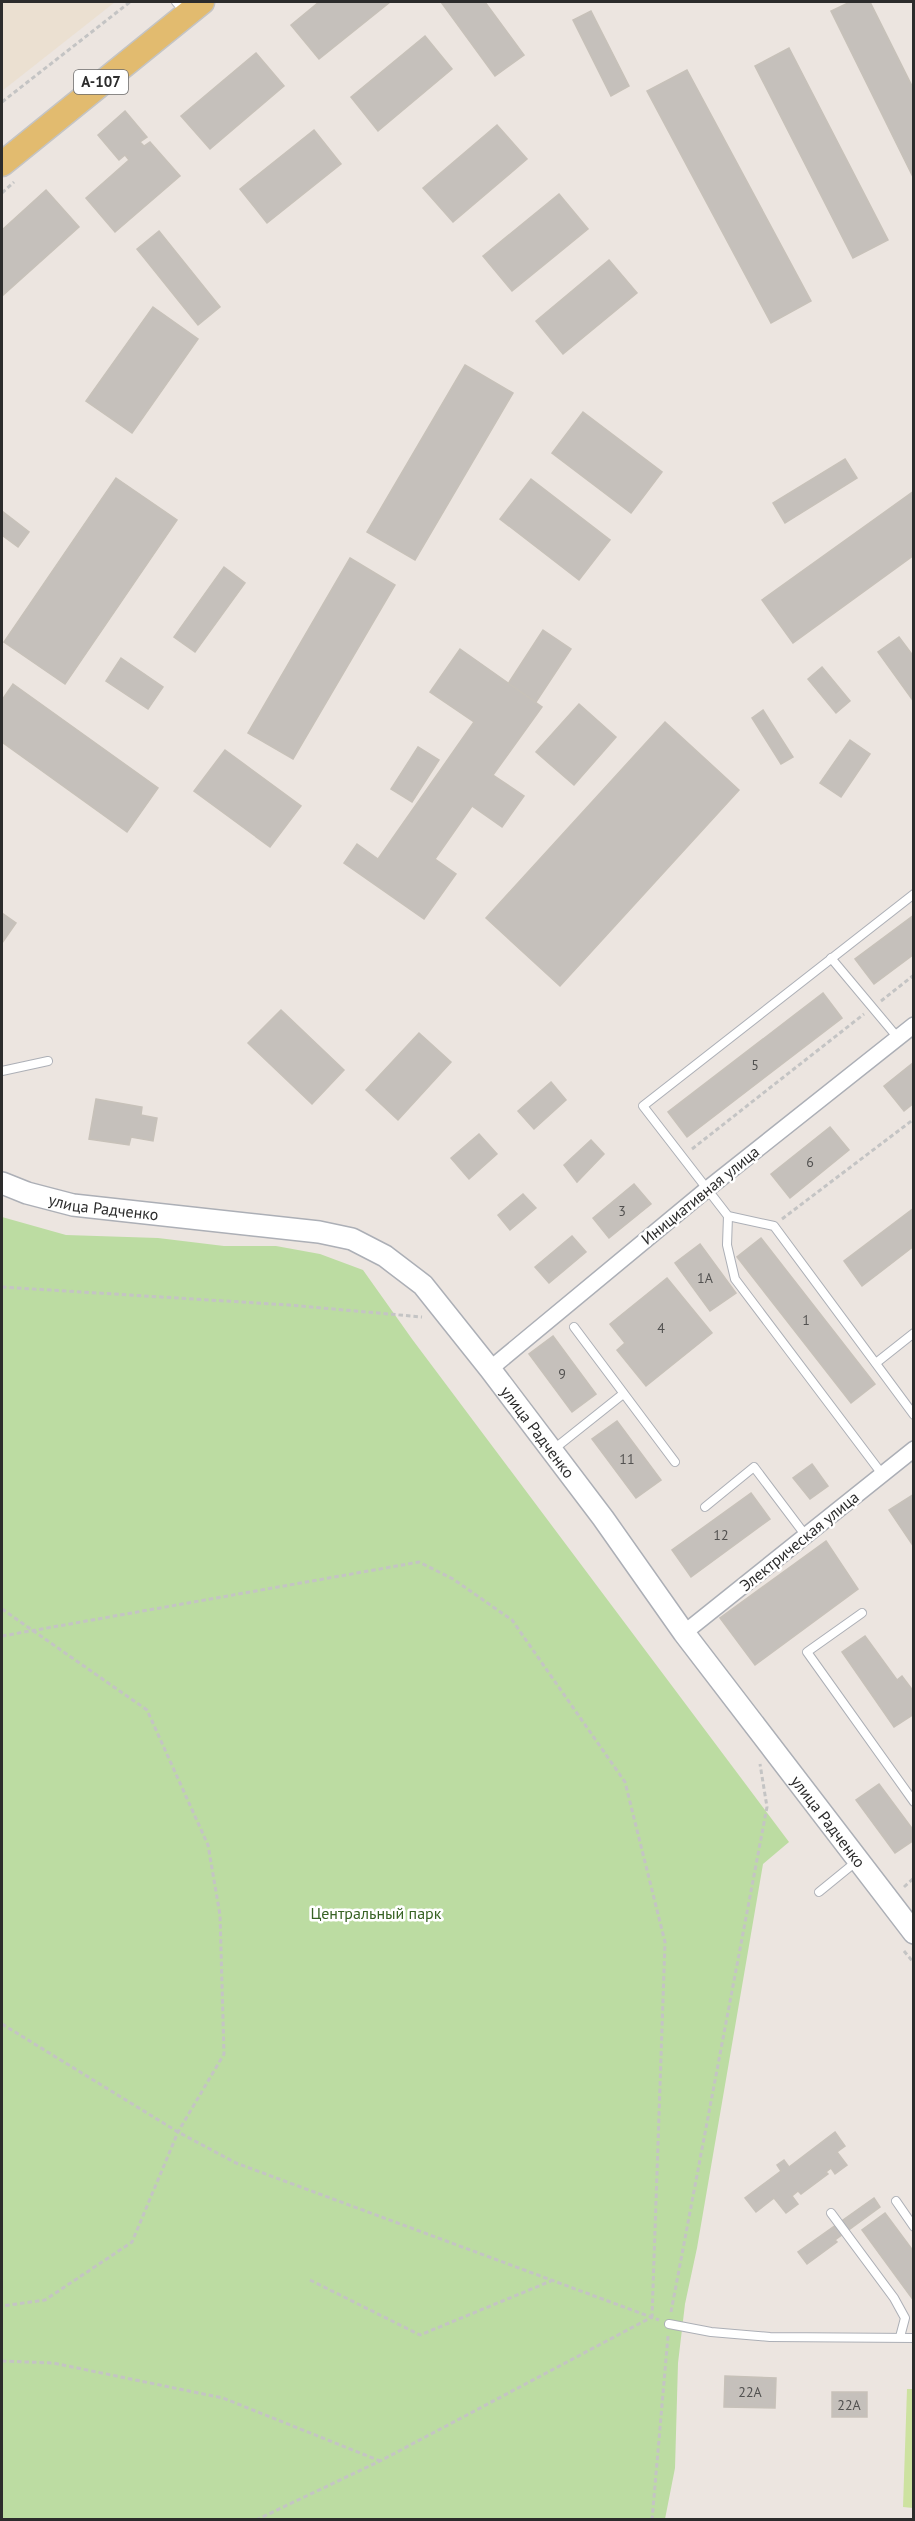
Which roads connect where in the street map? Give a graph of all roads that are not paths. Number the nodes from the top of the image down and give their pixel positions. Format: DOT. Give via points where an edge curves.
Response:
graph roads {
  1 [pos="188,6"];
  2 [pos="2,164"];
  3 [pos="914,894"];
  4 [pos="831,958"];
  5 [pos="914,1025"];
  6 [pos="898,1038"];
  7 [pos="48,1061"];
  8 [pos="2,1071"];
  9 [pos="2,1183"];
  10 [pos="706,1190"];
  11 [pos="728,1216"];
  12 [pos="574,1327"];
  13 [pos="914,1334"];
  14 [pos="876,1363"];
  15 [pos="490,1369"];
  16 [pos="623,1394"];
  17 [pos="914,1415"];
  18 [pos="914,1449"];
  19 [pos="552,1450"];
  20 [pos="675,1462"];
  21 [pos="882,1474"];
  22 [pos="705,1507"];
  23 [pos="806,1536"];
  24 [pos="862,1613"];
  25 [pos="684,1633"];
  26 [pos="914,1802"];
  27 [pos="858,1860"];
  28 [pos="819,1893"];
  29 [pos="907,1940"];
  30 [pos="896,2201"];
  31 [pos="831,2213"];
  32 [pos="914,2227"];
  33 [pos="669,2324"];
  34 [pos="900,2337"];
  35 [pos="914,2338"];
  1 -- 2 [label="main road, А-107"];
  3 -- 4 [label="lane"];
  4 -- 6 [label="lane"];
  4 -- 10 [label="lane" via="643,1106"];
  5 -- 6 [label="street, Инициативная улица"];
  6 -- 10 [label="street, Инициативная улица"];
  7 -- 8 [label="lane"];
  9 -- 15 [label="street, улица Радченко" via="73,1205 352,1239 385,1256 423,1285"];
  10 -- 11 [label="lane"];
  10 -- 15 [label="street, Инициативная улица"];
  11 -- 14 [label="lane" via="774,1226"];
  11 -- 21 [label="lane" via="727,1245 735,1279"];
  12 -- 16 [label="lane"];
  13 -- 14 [label="lane"];
  14 -- 17 [label="lane"];
  15 -- 19 [label="street, улица Радченко"];
  16 -- 19 [label="lane"];
  16 -- 20 [label="lane"];
  18 -- 21 [label="street, Электрическая улица"];
  19 -- 25 [label="street, улица Радченко"];
  21 -- 23 [label="street, Электрическая улица"];
  22 -- 23 [label="lane" via="754,1467"];
  23 -- 25 [label="street, Электрическая улица"];
  24 -- 26 [label="lane" via="807,1652"];
  25 -- 27 [label="street, улица Радченко"];
  27 -- 28 [label="lane"];
  27 -- 29 [label="street, улица Радченко"];
  30 -- 32 [label="lane"];
  31 -- 34 [label="lane" via="905,2318"];
  33 -- 34 [label="lane" via="770,2337"];
  34 -- 35 [label="lane"];
}
